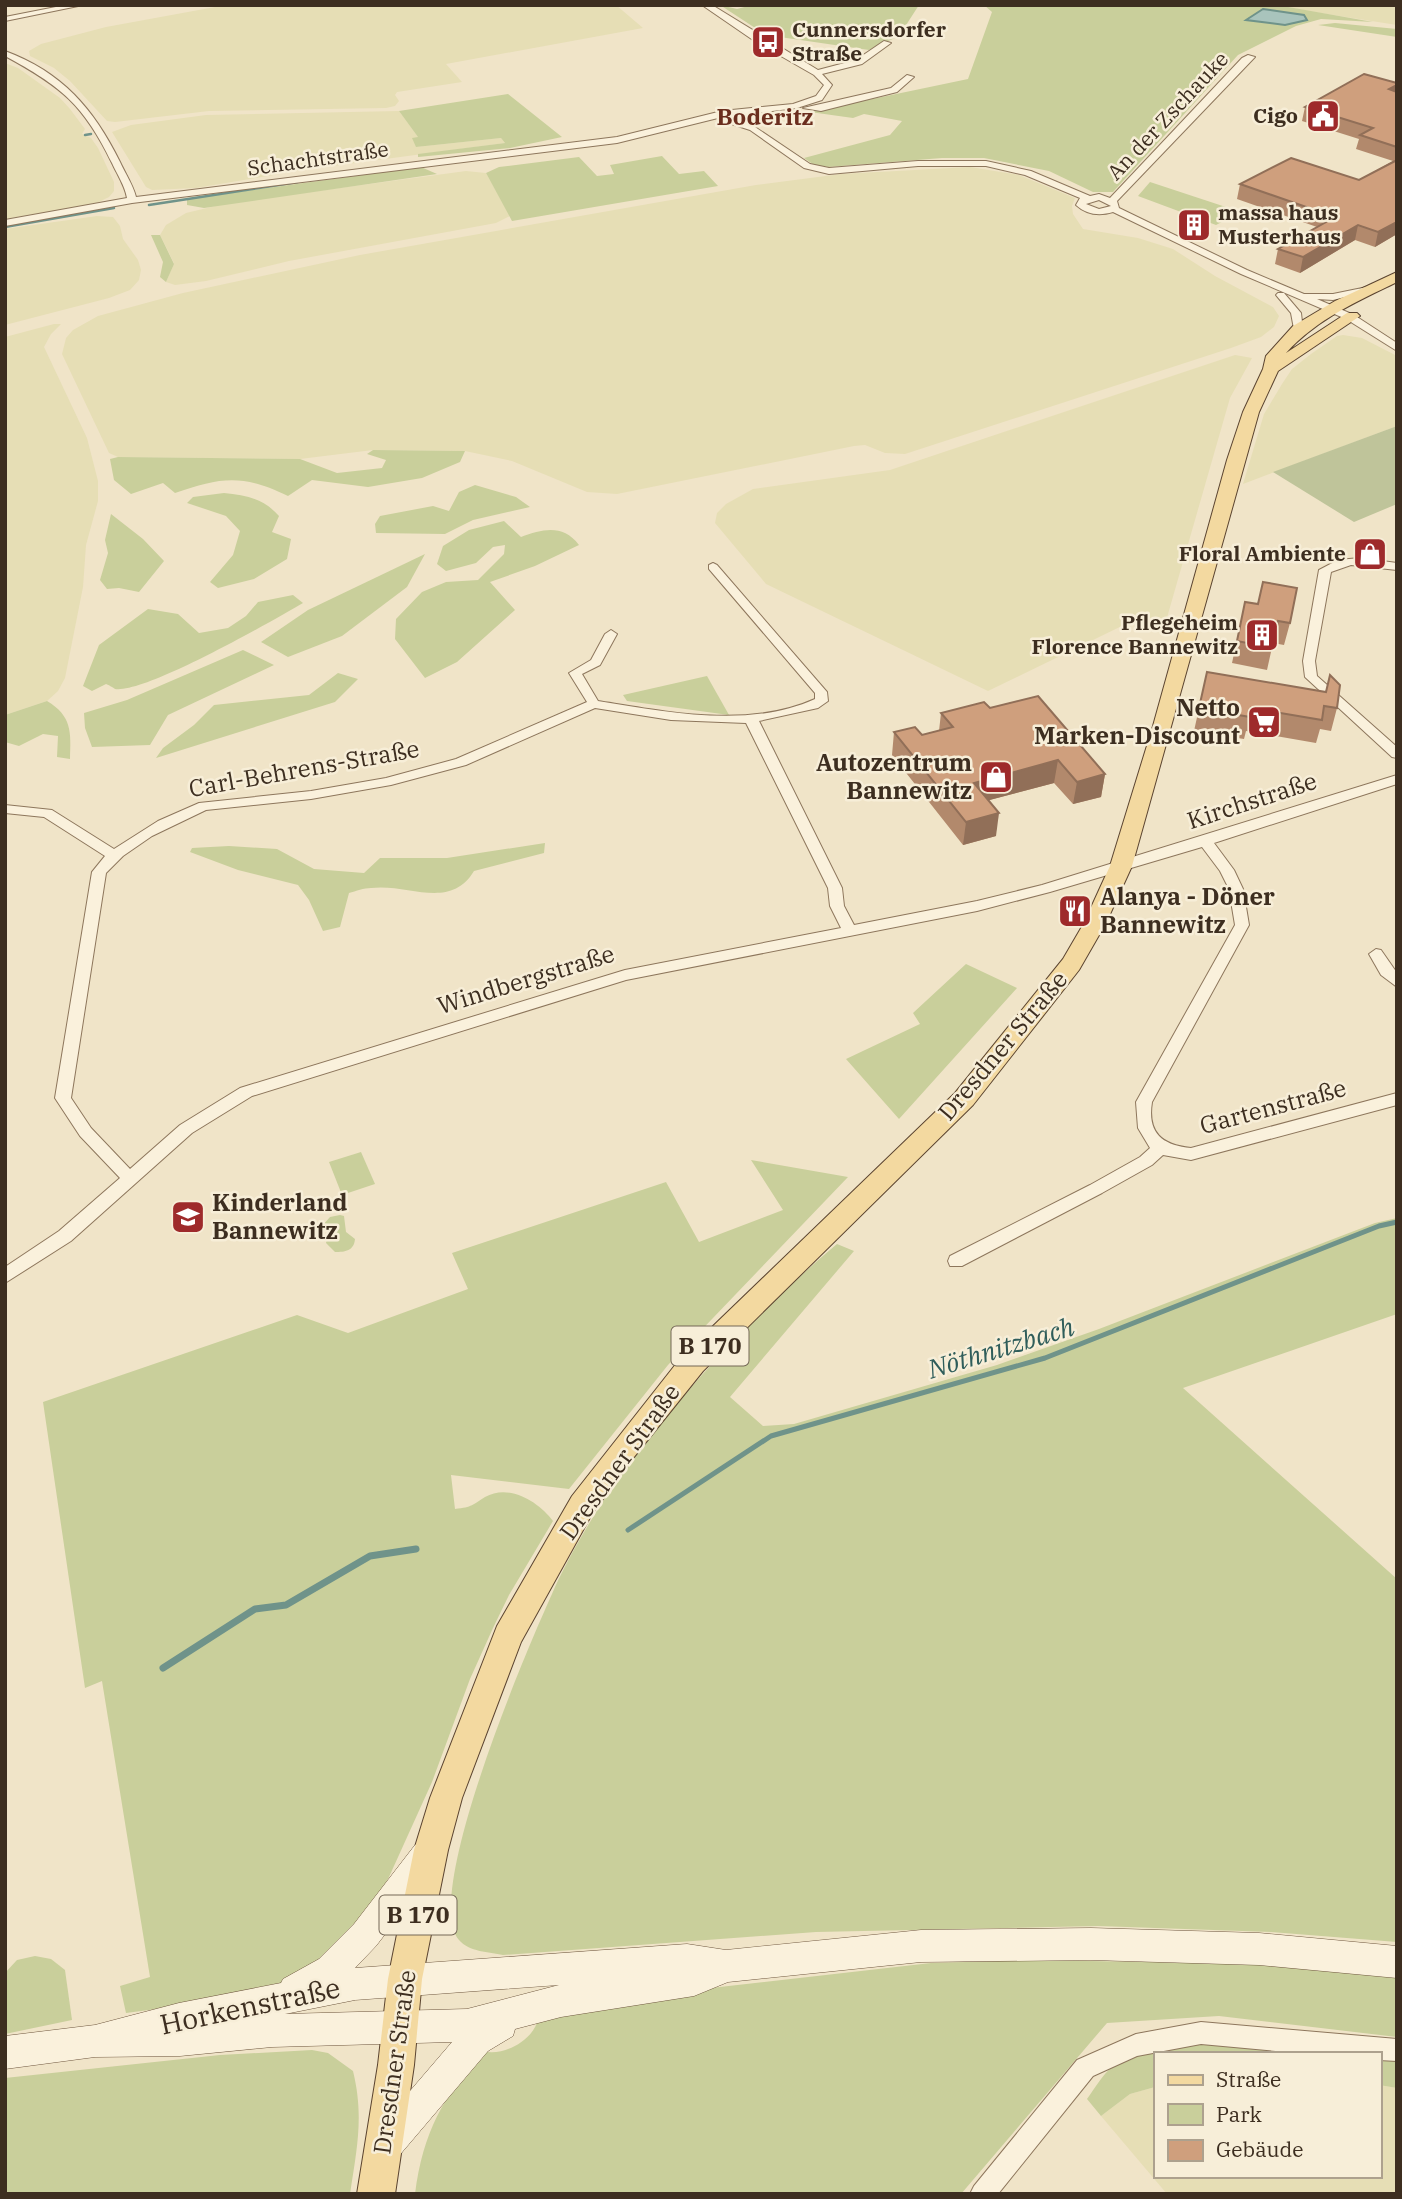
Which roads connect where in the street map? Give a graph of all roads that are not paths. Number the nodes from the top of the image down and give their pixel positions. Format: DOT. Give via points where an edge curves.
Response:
graph roads {
  1 [pos="79,5"];
  2 [pos="706,5"];
  3 [pos="5,19"];
  4 [pos="887,43"];
  5 [pos="5,52"];
  6 [pos="1251,57"];
  7 [pos="813,71"];
  8 [pos="910,77"];
  9 [pos="794,106"];
  10 [pos="748,111"];
  11 [pos="700,120"];
  12 [pos="743,123"];
  13 [pos="131,201"];
  14 [pos="1113,205"];
  15 [pos="5,223"];
  16 [pos="1244,272"];
  17 [pos="1397,276"];
  18 [pos="1374,287"];
  19 [pos="1294,293"];
  20 [pos="1397,293"];
  21 [pos="1281,295"];
  22 [pos="1336,316"];
  23 [pos="1299,329"];
  24 [pos="1397,349"];
  25 [pos="1271,369"];
  26 [pos="713,567"];
  27 [pos="1397,568"];
  28 [pos="611,634"];
  29 [pos="594,704"];
  30 [pos="751,719"];
  31 [pos="1397,754"];
  32 [pos="1397,779"];
  33 [pos="5,809"];
  34 [pos="1205,841"];
  35 [pos="113,855"];
  36 [pos="1121,866"];
  37 [pos="849,930"];
  38 [pos="1376,954"];
  39 [pos="1397,982"];
  40 [pos="1397,1099"];
  41 [pos="1161,1148"];
  42 [pos="131,1178"];
  43 [pos="956,1261"];
  44 [pos="5,1276"];
  45 [pos="431,1850"];
  46 [pos="1397,1962"];
  47 [pos="726,1966"];
  48 [pos="405,1979"];
  49 [pos="276,2000"];
  50 [pos="515,2015"];
  51 [pos="400,2026"];
  52 [pos="95,2041"];
  53 [pos="1397,2050"];
  54 [pos="5,2053"];
  55 [pos="384,2147"];
  56 [pos="376,2194"];
  57 [pos="982,2194"];
  1 -- 3 [label="street"];
  2 -- 7 [label="street"];
  4 -- 7 [label="street" via="859,62"];
  5 -- 13 [label="street" via="45,75 87,111 131,193"];
  6 -- 14 [label="street, An der Zschauke"];
  7 -- 9 [label="street" via="828,85 826,92"];
  8 -- 9 [label="street" via="894,90 821,108"];
  9 -- 10 [label="street"];
  10 -- 11 [label="street"];
  10 -- 12 [label="street" via="742,115"];
  11 -- 12 [label="street"];
  11 -- 13 [label="street, Schachtstraße" via="636,135"];
  12 -- 14 [label="street" via="807,166 821,170 995,165 1087,198 1081,203 1089,210 1103,212"];
  13 -- 15 [label="street, Schachtstraße"];
  14 -- 16 [label="street"];
  16 -- 19 [label="street"];
  16 -- 21 [label="street"];
  17 -- 18 [label="main road, B 170"];
  18 -- 19 [label="street" via="1333,297"];
  18 -- 22 [label="main road, B 170"];
  19 -- 22 [label="street"];
  20 -- 22 [label="main road, B 170"];
  21 -- 22 [label="street"];
  21 -- 23 [label="street" via="1296,313"];
  22 -- 23 [label="main road, B 170"];
  22 -- 24 [label="street"];
  22 -- 25 [label="main road, B 170"];
  23 -- 25 [label="main road, B 170" via="1274,356"];
  25 -- 36 [label="main road, B 170" via="1236,460"];
  26 -- 30 [label="street" via="821,692 822,701 813,705"];
  27 -- 31 [label="street" via="1348,560 1325,570 1309,661 1311,677"];
  28 -- 29 [label="street" via="596,662 575,673"];
  29 -- 30 [label="street" via="671,716"];
  29 -- 35 [label="street, Carl-Behrens-Straße" via="461,762 374,784 187,811"];
  30 -- 37 [label="street" via="835,888 837,906"];
  32 -- 34 [label="street, Kirchstraße"];
  33 -- 35 [label="street" via="47,813"];
  34 -- 36 [label="street, Kirchstraße"];
  34 -- 41 [label="street" via="1237,887 1242,925 1144,1102 1145,1124"];
  35 -- 42 [label="street, Carl-Behrens-Straße" via="99,872 63,1098 92,1143"];
  36 -- 37 [label="street, Windbergstraße" via="977,906"];
  36 -- 45 [label="main road, Dresdner Straße / B 170" via="1071,964 964,1099 693,1363 582,1506 508,1636"];
  37 -- 42 [label="street, Windbergstraße" via="625,975 255,1089 186,1129"];
  38 -- 39 [label="street"];
  40 -- 41 [label="street, Gartenstraße" via="1206,1152"];
  41 -- 43 [label="street" via="1096,1189"];
  42 -- 44 [label="street, Windbergstraße" via="65,1236"];
  45 -- 48 [label="main road, Dresdner Straße / B 170"];
  45 -- 49 [label="main road" via="330,1970"];
  46 -- 47 [label="main road" via="1259,1949 1091,1944 921,1947"];
  47 -- 48 [label="main road, Horkenstraße" via="687,1960"];
  47 -- 50 [label="main road" via="694,1980 561,2001"];
  48 -- 49 [label="main road, Horkenstraße"];
  48 -- 51 [label="main road, Dresdner Straße / B 170"];
  49 -- 52 [label="main road, Horkenstraße"];
  50 -- 51 [label="main road, Horkenstraße" via="467,2025"];
  50 -- 55 [label="main road" via="476,2039"];
  51 -- 52 [label="main road, Horkenstraße"];
  51 -- 55 [label="main road, Dresdner Straße / B 170"];
  52 -- 54 [label="main road, Horkenstraße"];
  53 -- 57 [label="street" via="1200,2033 1136,2045 1085,2068"];
  55 -- 56 [label="main road, Dresdner Straße / B 170"];
}
